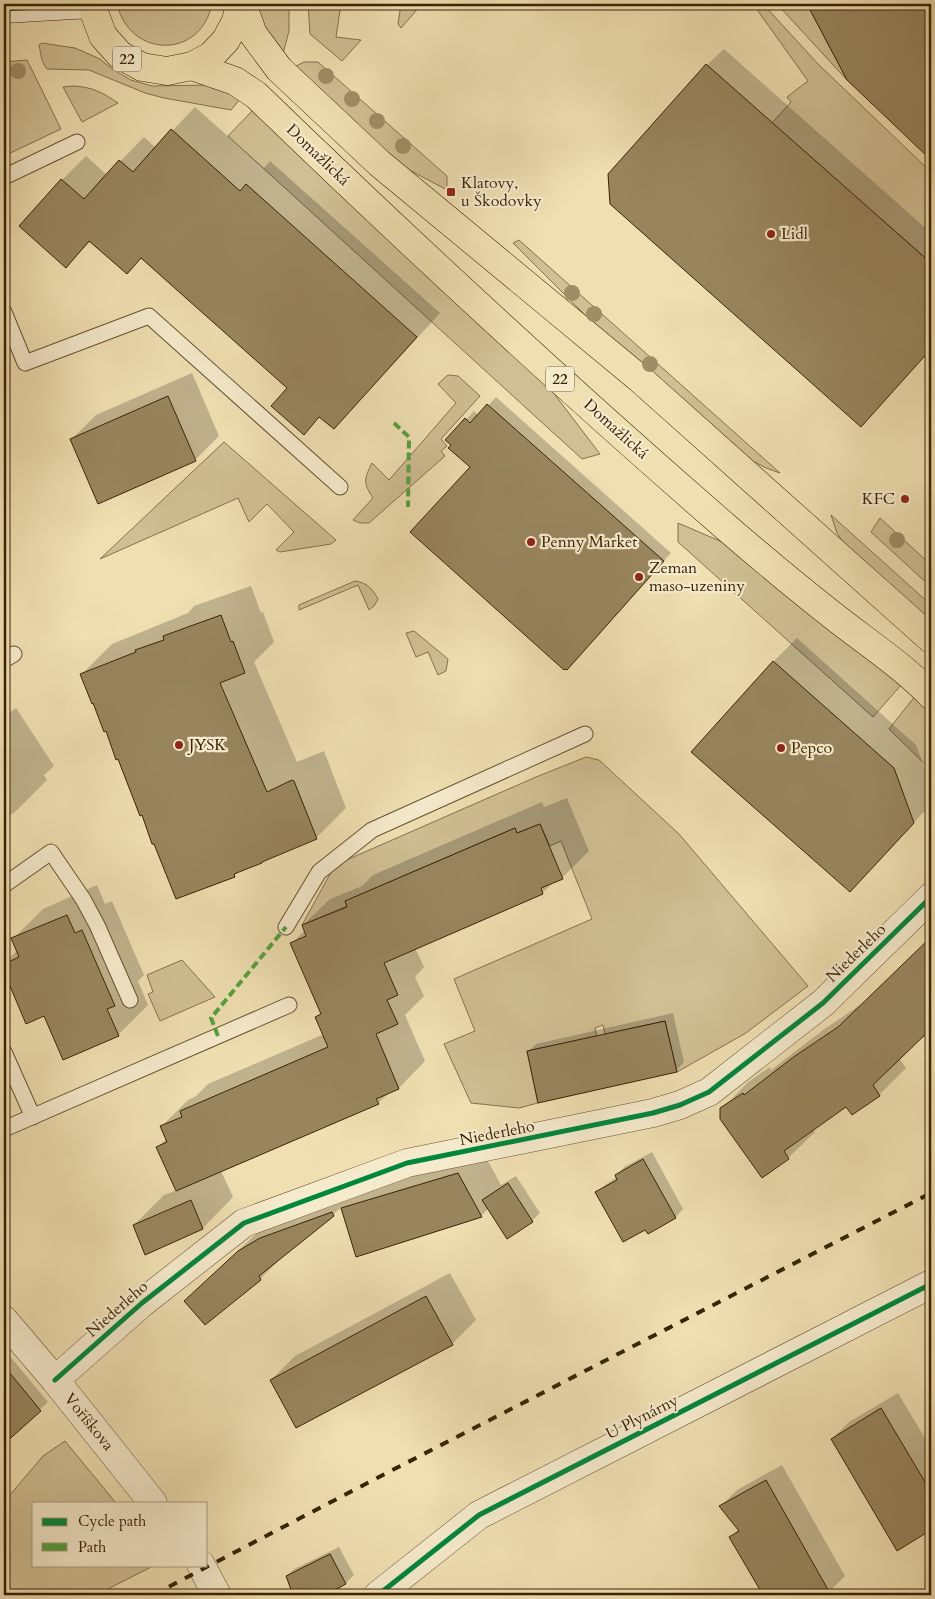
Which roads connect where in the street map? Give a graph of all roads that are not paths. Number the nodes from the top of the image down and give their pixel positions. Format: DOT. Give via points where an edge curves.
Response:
graph roads {
  1 [pos="91,4"];
  2 [pos="241,4"];
  3 [pos="4,9"];
  4 [pos="192,66"];
  5 [pos="77,142"];
  6 [pos="4,177"];
  7 [pos="4,312"];
  8 [pos="340,487"];
  9 [pos="931,639"];
  10 [pos="931,695"];
  11 [pos="585,734"];
  12 [pos="4,884"];
  13 [pos="931,897"];
  14 [pos="286,928"];
  15 [pos="130,1000"];
  16 [pos="289,1005"];
  17 [pos="4,1052"];
  18 [pos="33,1117"];
  19 [pos="4,1129"];
  20 [pos="931,1284"];
  21 [pos="4,1320"];
  22 [pos="55,1380"];
  23 [pos="153,1502"];
  24 [pos="202,1566"];
  25 [pos="217,1595"];
  26 [pos="378,1595"];
  1 -- 3 [label="street"];
  1 -- 4 [label="main road, 22" via="103,36 120,55 142,67 167,71"];
  2 -- 4 [label="main road, 22" via="226,40 211,56"];
  2 -- 9 [label="main road, 22" via="253,34 279,69 379,163 640,379"];
  4 -- 10 [label="main road, Domažlická / 22" via="235,81 256,95 441,271 688,494 824,609 916,679"];
  5 -- 6 [label="lane"];
  7 -- 8 [label="lane" via="25,363 149,316"];
  11 -- 14 [label="lane" via="372,830 319,872"];
  12 -- 15 [label="lane" via="51,852 84,899"];
  13 -- 22 [label="street, Niederleho" via="823,1003 709,1092 653,1113 407,1163 244,1223 142,1303"];
  16 -- 18 [label="lane"];
  17 -- 18 [label="lane"];
  18 -- 19 [label="lane"];
  20 -- 26 [label="street, U Plynárny" via="479,1515"];
  21 -- 22 [label="street, Voříškova"];
  22 -- 23 [label="street, Voříškova"];
  24 -- 25 [label="street"];
}
